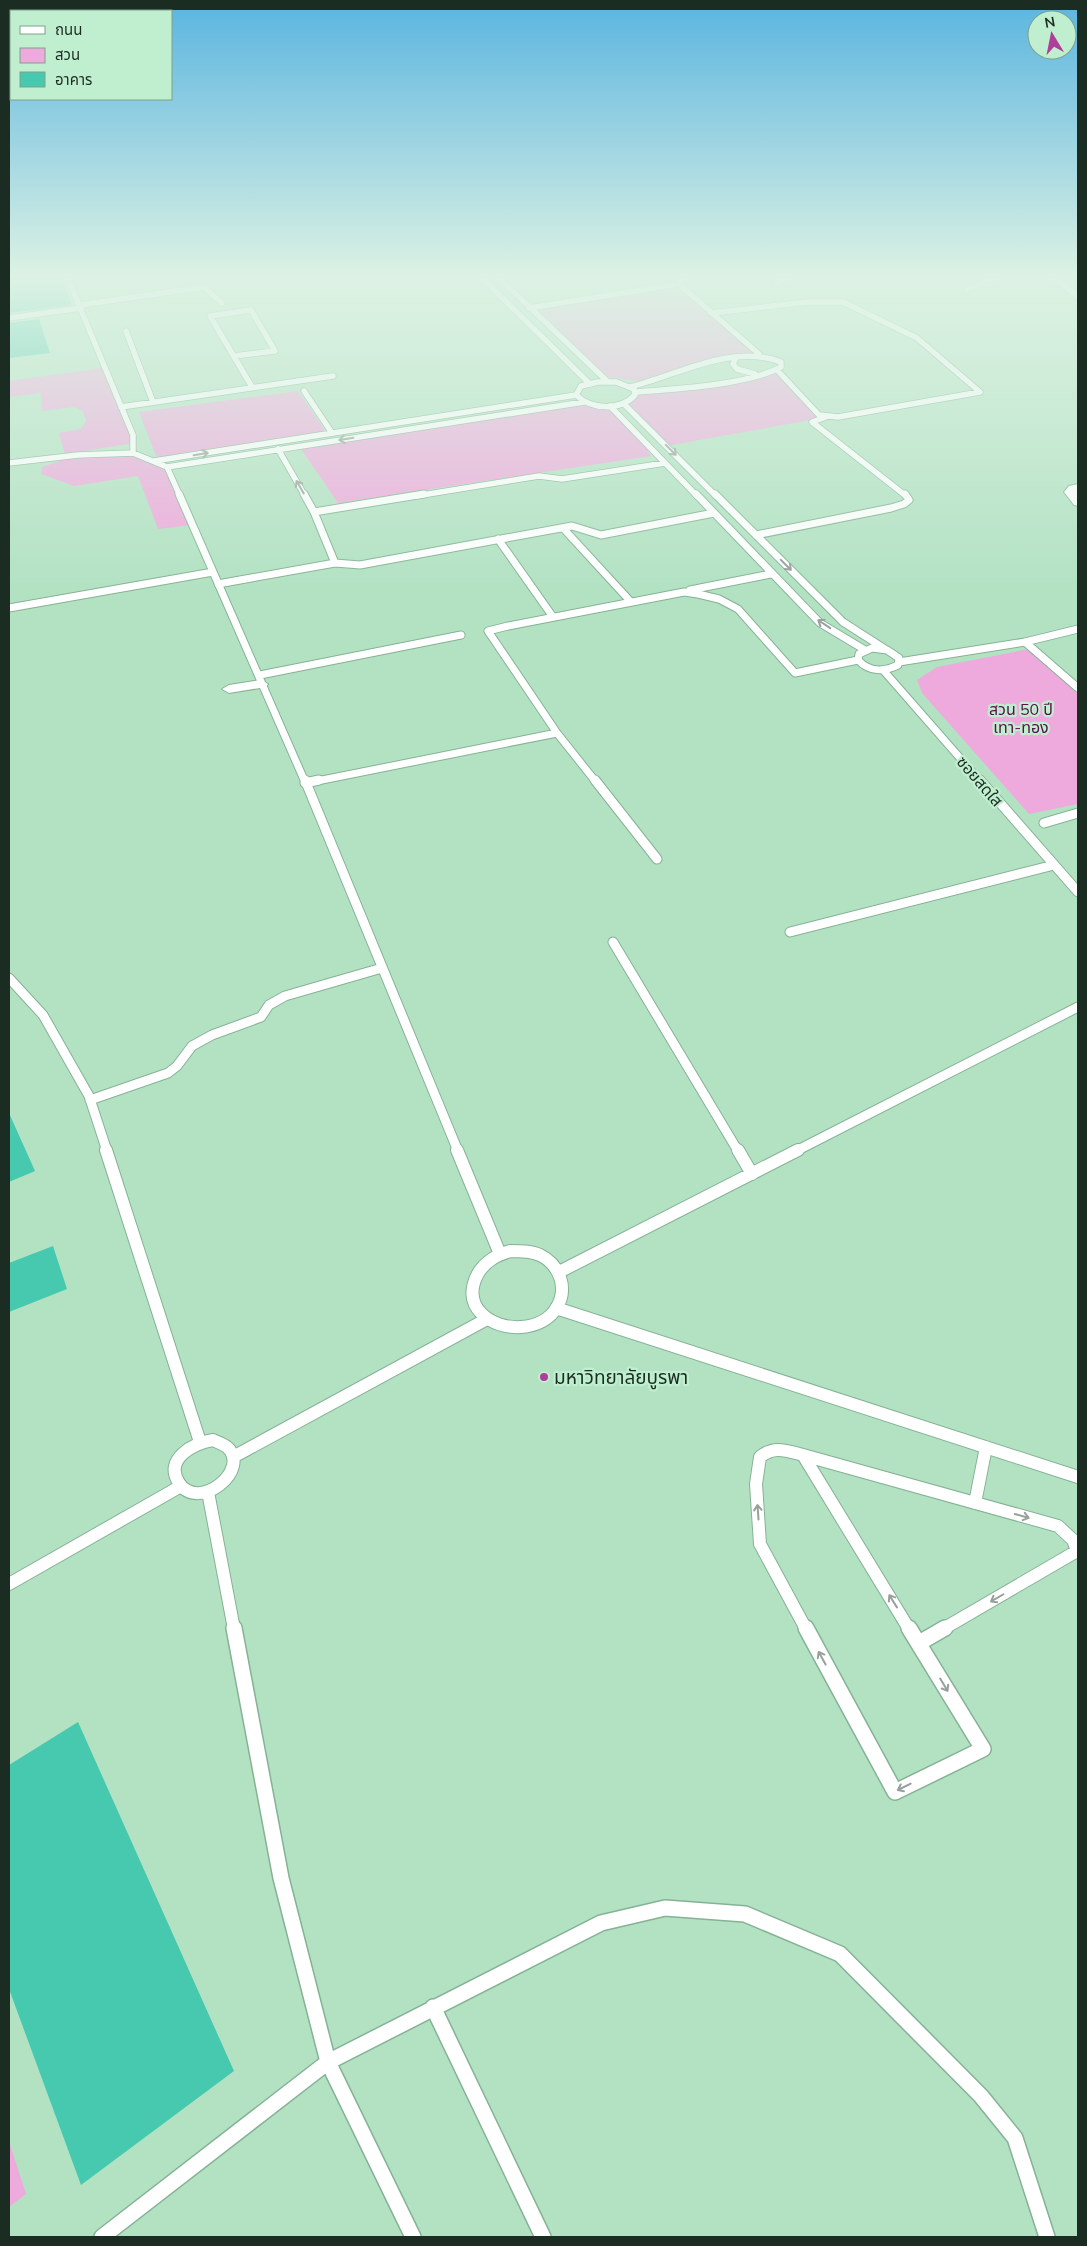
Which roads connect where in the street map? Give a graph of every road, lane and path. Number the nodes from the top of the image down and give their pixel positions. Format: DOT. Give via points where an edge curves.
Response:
graph roads {
  1 [pos="110,379"];
  2 [pos="144,379"];
  3 [pos="247,379"];
  4 [pos="314,379"];
  5 [pos="585,379"];
  6 [pos="606,379"];
  7 [pos="661,379"];
  8 [pos="732,379"];
  9 [pos="785,379"];
  10 [pos="965,379"];
  11 [pos="608,381"];
  12 [pos="589,383"];
  13 [pos="630,387"];
  14 [pos="252,388"];
  15 [pos="304,391"];
  16 [pos="635,392"];
  17 [pos="576,395"];
  18 [pos="153,402"];
  19 [pos="584,402"];
  20 [pos="624,404"];
  21 [pos="610,406"];
  22 [pos="121,407"];
  23 [pos="826,417"];
  24 [pos="332,433"];
  25 [pos="278,449"];
  26 [pos="133,452"];
  27 [pos="153,461"];
  28 [pos="9,463"];
  29 [pos="665,463"];
  30 [pos="167,467"];
  31 [pos="1078,488"];
  32 [pos="1078,502"];
  33 [pos="314,512"];
  34 [pos="714,513"];
  35 [pos="563,528"];
  36 [pos="756,535"];
  37 [pos="498,540"];
  38 [pos="335,563"];
  39 [pos="213,572"];
  40 [pos="771,574"];
  41 [pos="218,584"];
  42 [pos="684,592"];
  43 [pos="631,602"];
  44 [pos="9,608"];
  45 [pos="553,617"];
  46 [pos="1078,629"];
  47 [pos="460,635"];
  48 [pos="1025,642"];
  49 [pos="865,650"];
  50 [pos="885,650"];
  51 [pos="858,660"];
  52 [pos="899,662"];
  53 [pos="883,670"];
  54 [pos="261,679"];
  55 [pos="1078,688"];
  56 [pos="229,689"];
  57 [pos="557,733"];
  58 [pos="305,783"];
  59 [pos="1078,813"];
  60 [pos="1044,823"];
  61 [pos="657,860"];
  62 [pos="1054,865"];
  63 [pos="1078,892"];
  64 [pos="790,932"];
  65 [pos="613,942"];
  66 [pos="382,968"];
  67 [pos="9,978"];
  68 [pos="1078,1007"];
  69 [pos="90,1100"];
  70 [pos="752,1174"];
  71 [pos="500,1254"];
  72 [pos="559,1272"];
  73 [pos="556,1308"];
  74 [pos="487,1319"];
  75 [pos="200,1442"];
  76 [pos="986,1447"];
  77 [pos="802,1455"];
  78 [pos="233,1457"];
  79 [pos="1078,1477"];
  80 [pos="181,1486"];
  81 [pos="208,1492"];
  82 [pos="975,1503"];
  83 [pos="9,1584"];
  84 [pos="919,1643"];
  85 [pos="434,2007"];
  86 [pos="328,2062"];
  87 [pos="102,2237"];
  88 [pos="413,2237"];
  89 [pos="543,2237"];
  90 [pos="1047,2237"];
  1 -- 22 [label="lane"];
  2 -- 18 [label="lane"];
  3 -- 14 [label="lane"];
  4 -- 14 [label="lane"];
  5 -- 12 [label="lane"];
  6 -- 11 [label="lane"];
  7 -- 13 [label="lane"];
  8 -- 16 [label="lane"];
  9 -- 23 [label="lane" via="819,415"];
  10 -- 23 [label="lane" via="980,392"];
  11 -- 12 [label="lane"];
  11 -- 13 [label="lane"];
  12 -- 17 [label="lane" via="578,388"];
  13 -- 16 [label="lane"];
  14 -- 18 [label="lane"];
  15 -- 24 [label="lane"];
  16 -- 20 [label="lane" via="633,399"];
  17 -- 19 [label="lane"];
  17 -- 24 [label="lane"];
  18 -- 22 [label="lane"];
  19 -- 21 [label="lane"];
  19 -- 25 [label="lane, one-way"];
  20 -- 21 [label="lane"];
  20 -- 36 [label="lane, one-way"];
  21 -- 29 [label="lane"];
  22 -- 26 [label="lane" via="133,435"];
  23 -- 36 [label="lane" via="812,422 910,500 891,508"];
  27 -- 24 [label="lane, one-way"];
  25 -- 30 [label="lane"];
  33 -- 25 [label="lane, one-way"];
  26 -- 27 [label="lane"];
  26 -- 28 [label="lane"];
  27 -- 30 [label="lane"];
  29 -- 33 [label="lane" via="562,479 539,476"];
  29 -- 34 [label="lane"];
  30 -- 39 [label="lane"];
  31 -- 32 [label="street" via="1070,492"];
  33 -- 38 [label="lane"];
  34 -- 35 [label="lane" via="601,535 572,526"];
  34 -- 40 [label="lane"];
  35 -- 37 [label="lane"];
  35 -- 43 [label="lane"];
  36 -- 50 [label="lane, one-way" via="843,622"];
  37 -- 38 [label="lane" via="360,565"];
  37 -- 45 [label="lane"];
  38 -- 41 [label="lane"];
  39 -- 41 [label="lane"];
  39 -- 44 [label="lane"];
  40 -- 42 [label="lane"];
  49 -- 40 [label="lane, one-way" via="820,622"];
  41 -- 54 [label="lane"];
  42 -- 43 [label="lane"];
  42 -- 51 [label="lane" via="712,596 738,609 795,673"];
  43 -- 45 [label="lane"];
  45 -- 57 [label="lane" via="488,631"];
  46 -- 48 [label="lane"];
  47 -- 54 [label="lane"];
  48 -- 52 [label="lane"];
  48 -- 55 [label="lane"];
  49 -- 50 [label="lane"];
  49 -- 51 [label="lane" via="859,654"];
  50 -- 52 [label="lane" via="896,655"];
  51 -- 53 [label="lane, ซอยสดใส" via="870,669"];
  52 -- 53 [label="lane" via="894,668"];
  53 -- 62 [label="lane, ซอยสดใส"];
  54 -- 56 [label="street"];
  54 -- 58 [label="lane"];
  57 -- 58 [label="lane"];
  57 -- 61 [label="lane"];
  58 -- 66 [label="lane"];
  59 -- 60 [label="lane"];
  62 -- 63 [label="lane, ซอยสดใส"];
  62 -- 64 [label="lane"];
  65 -- 70 [label="lane"];
  66 -- 69 [label="lane" via="285,996 269,1005 261,1017 192,1046 178,1066 168,1073"];
  66 -- 71 [label="lane"];
  67 -- 69 [label="lane" via="43,1015"];
  68 -- 70 [label="lane"];
  69 -- 75 [label="lane"];
  70 -- 72 [label="lane"];
  71 -- 72 [label="lane" via="525,1251 540,1255"];
  71 -- 74 [label="lane" via="486,1261 472,1286 477,1308"];
  72 -- 73 [label="lane" via="564,1287"];
  73 -- 74 [label="lane" via="539,1324 523,1327 501,1326"];
  73 -- 76 [label="lane"];
  74 -- 78 [label="lane"];
  75 -- 78 [label="lane" via="213,1440 222,1443"];
  75 -- 80 [label="lane" via="184,1451 178,1460 177,1478"];
  76 -- 79 [label="lane"];
  76 -- 82 [label="lane"];
  77 -- 82 [label="lane"];
  84 -- 77 [label="lane, one-way"];
  84 -- 77 [label="lane, one-way" via="983,1749 895,1792 760,1544 756,1484 760,1457 767,1451 781,1449"];
  78 -- 81 [label="lane" via="234,1466 226,1481"];
  80 -- 81 [label="lane" via="198,1493"];
  80 -- 83 [label="lane"];
  81 -- 86 [label="lane" via="281,1878"];
  82 -- 84 [label="lane, one-way" via="1058,1526 1074,1540 1077,1551"];
  85 -- 86 [label="lane"];
  85 -- 89 [label="lane"];
  85 -- 90 [label="lane" via="601,1924 665,1908 745,1914 840,1954 981,2096 1015,2138"];
  86 -- 87 [label="lane"];
  86 -- 88 [label="lane"];
}
